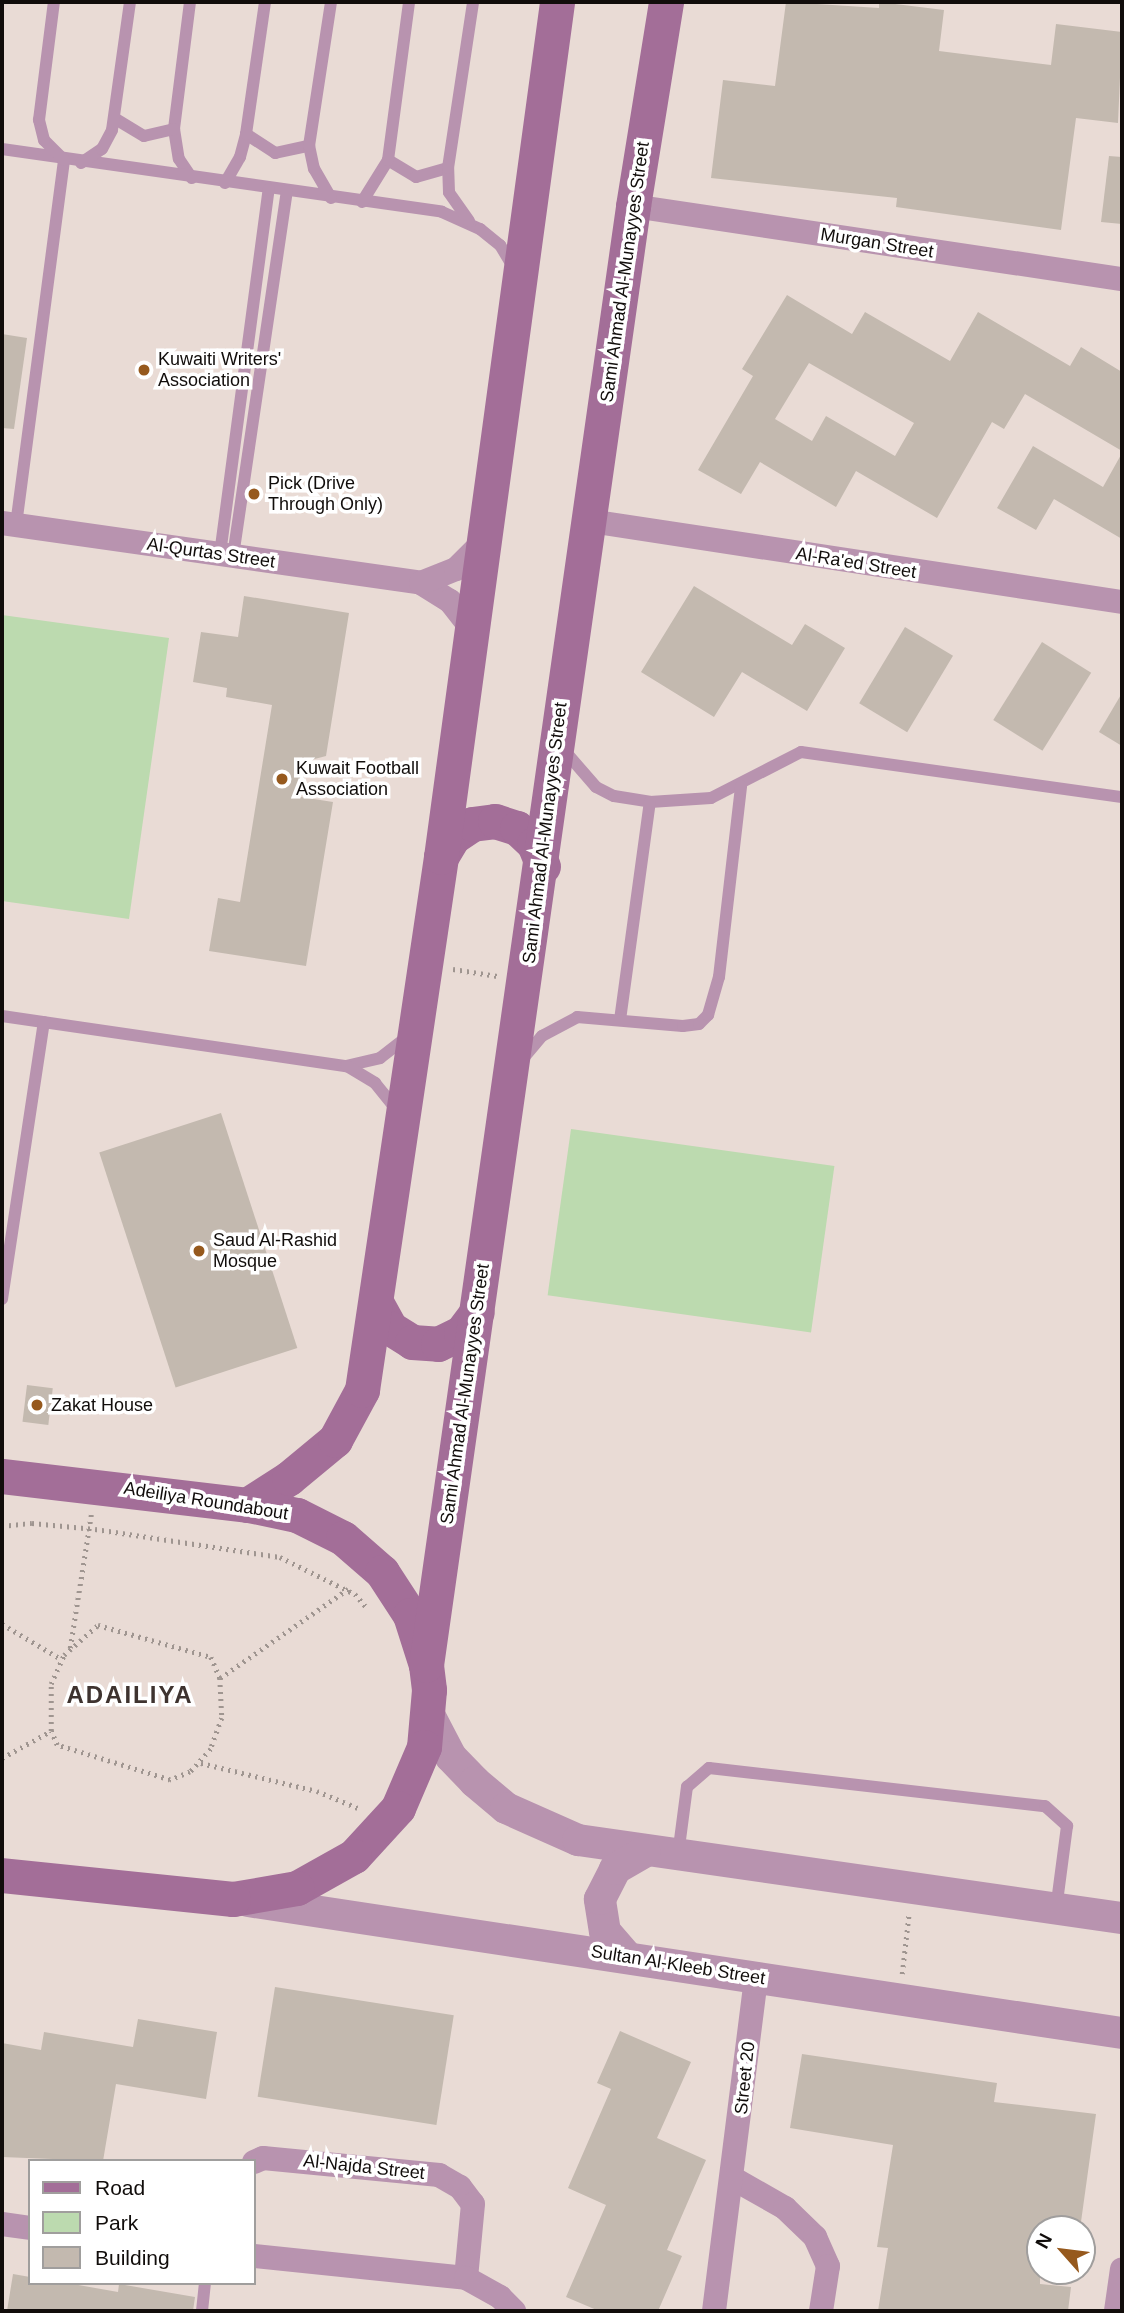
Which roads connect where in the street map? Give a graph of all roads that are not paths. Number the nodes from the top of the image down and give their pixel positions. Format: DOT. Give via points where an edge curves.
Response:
graph roads {
  1 [pos="54,2"];
  2 [pos="130,2"];
  3 [pos="190,2"];
  4 [pos="265,2"];
  5 [pos="331,2"];
  6 [pos="409,2"];
  7 [pos="473,2"];
  8 [pos="557,2"];
  9 [pos="666,2"];
  10 [pos="114,118"];
  11 [pos="174,130"];
  12 [pos="246,134"];
  13 [pos="309,146"];
  14 [pos="2,149"];
  15 [pos="64,160"];
  16 [pos="388,160"];
  17 [pos="81,163"];
  18 [pos="448,168"];
  19 [pos="192,178"];
  20 [pos="225,183"];
  21 [pos="269,189"];
  22 [pos="287,191"];
  23 [pos="331,198"];
  24 [pos="362,202"];
  25 [pos="633,206"];
  26 [pos="471,223"];
  27 [pos="519,276"];
  28 [pos="1122,279"];
  29 [pos="590,521"];
  30 [pos="9,524"];
  31 [pos="483,542"];
  32 [pos="226,555"];
  33 [pos="421,583"];
  34 [pos="1122,602"];
  35 [pos="471,628"];
  36 [pos="556,740"];
  37 [pos="741,786"];
  38 [pos="1122,797"];
  39 [pos="650,802"];
  40 [pos="441,857"];
  41 [pos="542,866"];
  42 [pos="2,1016"];
  43 [pos="620,1020"];
  44 [pos="44,1022"];
  45 [pos="416,1023"];
  46 [pos="346,1066"];
  47 [pos="512,1071"];
  48 [pos="403,1126"];
  49 [pos="2,1299"];
  50 [pos="378,1306"];
  51 [pos="477,1312"];
  52 [pos="10,1471"];
  53 [pos="247,1505"];
  54 [pos="426,1665"];
  55 [pos="429,1715"];
  56 [pos="644,1852"];
  57 [pos="678,1856"];
  58 [pos="8,1880"];
  59 [pos="233,1899"];
  60 [pos="1056,1909"];
  61 [pos="1122,1918"];
  62 [pos="627,1956"];
  63 [pos="756,1977"];
  64 [pos="1122,2033"];
  65 [pos="256,2161"];
  66 [pos="734,2179"];
  67 [pos="2,2224"];
  68 [pos="28,2228"];
  69 [pos="256,2256"];
  70 [pos="1122,2269"];
  71 [pos="466,2278"];
  72 [pos="205,2285"];
  73 [pos="507,2304"];
  74 [pos="202,2311"];
  75 [pos="714,2311"];
  76 [pos="821,2311"];
  77 [pos="1116,2311"];
  1 -- 15 [label="lane" via="39,120 44,140"];
  2 -- 10 [label="lane"];
  3 -- 11 [label="lane"];
  4 -- 12 [label="lane"];
  5 -- 13 [label="lane"];
  6 -- 16 [label="lane"];
  7 -- 18 [label="lane"];
  8 -- 27 [label="main road"];
  9 -- 25 [label="main road, Sami Ahmad Al-Munayyes Street"];
  10 -- 11 [label="lane" via="144,136"];
  10 -- 17 [label="lane" via="106,145"];
  11 -- 19 [label="lane" via="179,159"];
  12 -- 13 [label="lane" via="275,153"];
  12 -- 20 [label="lane" via="240,157"];
  13 -- 23 [label="lane" via="314,169"];
  14 -- 15 [label="lane"];
  15 -- 17 [label="lane"];
  15 -- 30 [label="lane"];
  16 -- 18 [label="lane" via="416,177"];
  16 -- 24 [label="lane"];
  17 -- 19 [label="lane"];
  18 -- 26 [label="lane" via="449,192"];
  19 -- 20 [label="lane"];
  20 -- 21 [label="lane"];
  21 -- 22 [label="lane"];
  21 -- 32 [label="lane"];
  22 -- 23 [label="lane"];
  22 -- 32 [label="lane"];
  23 -- 24 [label="lane"];
  24 -- 26 [label="lane" via="442,212"];
  25 -- 28 [label="street, Murgan Street"];
  25 -- 29 [label="main road, Sami Ahmad Al-Munayyes Street"];
  26 -- 27 [label="lane" via="500,245"];
  27 -- 31 [label="main road"];
  29 -- 34 [label="street, Al-Ra'ed Street"];
  29 -- 36 [label="main road, Sami Ahmad Al-Munayyes Street"];
  30 -- 32 [label="street, Al-Qurtas Street"];
  31 -- 33 [label="street, Al-Qurtas Street" via="456,569"];
  31 -- 35 [label="main road"];
  32 -- 33 [label="street, Al-Qurtas Street"];
  33 -- 35 [label="street, Al-Qurtas Street" via="450,601"];
  35 -- 40 [label="main road"];
  36 -- 39 [label="lane" via="596,787 614,796"];
  36 -- 41 [label="main road, Sami Ahmad Al-Munayyes Street"];
  37 -- 38 [label="lane" via="792,755 815,752"];
  37 -- 39 [label="lane" via="711,798"];
  37 -- 43 [label="lane" via="719,977 708,1015 699,1024 683,1026"];
  39 -- 43 [label="lane"];
  40 -- 41 [label="main road" via="453,837 472,824 495,821 517,828 534,844"];
  40 -- 45 [label="main road"];
  41 -- 47 [label="main road, Sami Ahmad Al-Munayyes Street"];
  42 -- 44 [label="lane"];
  43 -- 47 [label="lane" via="585,1016 559,1023"];
  44 -- 46 [label="lane"];
  44 -- 49 [label="lane"];
  45 -- 46 [label="lane" via="395,1049 380,1058"];
  45 -- 48 [label="main road"];
  46 -- 48 [label="lane" via="387,1096"];
  47 -- 51 [label="main road, Sami Ahmad Al-Munayyes Street"];
  48 -- 50 [label="main road"];
  50 -- 51 [label="main road" via="390,1328 412,1342 438,1344 461,1333"];
  50 -- 53 [label="main road" via="362,1390 335,1440"];
  51 -- 54 [label="main road, Sami Ahmad Al-Munayyes Street"];
  52 -- 53 [label="main road, Adeiliya Roundabout"];
  53 -- 54 [label="main road, Adeiliya Roundabout" via="297,1515 343,1538 371,1563 410,1615"];
  54 -- 55 [label="main road, Adeiliya Roundabout"];
  55 -- 56 [label="street" via="451,1757 506,1808 578,1840"];
  55 -- 59 [label="main road, Adeiliya Roundabout" via="414,1779 385,1825 355,1856 297,1888"];
  56 -- 57 [label="street"];
  56 -- 62 [label="street" via="615,1869 600,1899 605,1932"];
  57 -- 60 [label="street"];
  57 -- 60 [label="lane" via="687,1787 709,1768 1045,1806 1067,1826"];
  58 -- 59 [label="main road, Adeiliya Roundabout"];
  59 -- 62 [label="street, Sultan Al-Kleeb Street"];
  60 -- 61 [label="street"];
  62 -- 63 [label="street, Sultan Al-Kleeb Street"];
  63 -- 64 [label="street, Sultan Al-Kleeb Street"];
  63 -- 66 [label="street, Street 20"];
  65 -- 71 [label="street, Al-Najda Street" via="263,2158 439,2175 460,2187 473,2204"];
  66 -- 75 [label="street, Street 20"];
  66 -- 76 [label="street" via="785,2208 815,2237 828,2266"];
  67 -- 68 [label="street"];
  69 -- 71 [label="street"];
  70 -- 77 [label="street"];
  71 -- 73 [label="street"];
  72 -- 74 [label="lane"];
}
